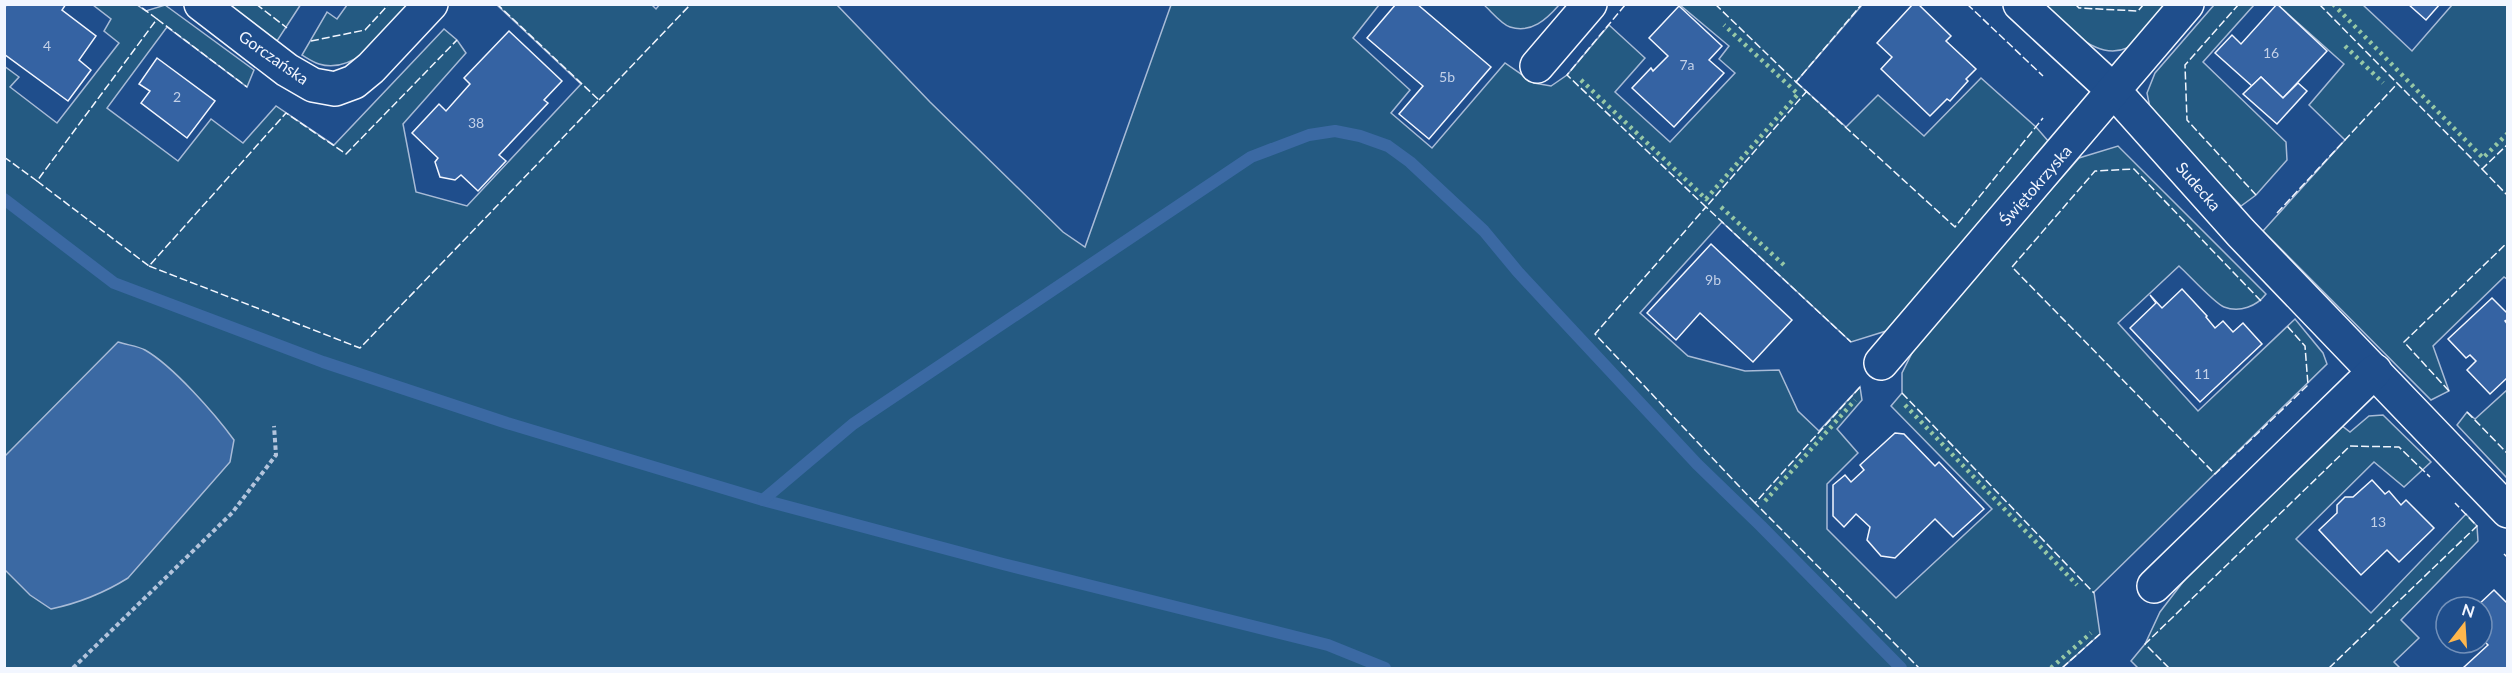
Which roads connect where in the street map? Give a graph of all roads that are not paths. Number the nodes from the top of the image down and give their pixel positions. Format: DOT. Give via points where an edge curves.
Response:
graph roads {
  1 [pos="201,4"];
  2 [pos="431,4"];
  3 [pos="1590,4"];
  4 [pos="2020,4"];
  5 [pos="2187,4"];
  6 [pos="1537,66"];
  7 [pos="2114,91"];
  8 [pos="1881,363"];
  9 [pos="2375,371"];
  10 [pos="2508,511"];
  11 [pos="2154,586"];
  1 -- 2 [label="street, Gorczańska" via="287,70 313,85 335,89 354,82 371,68"];
  3 -- 6 [label="street"];
  4 -- 7 [label="street, Sudecka"];
  5 -- 7 [label="street, Świętokrzyska"];
  7 -- 8 [label="street, Świętokrzyska"];
  7 -- 9 [label="street, Sudecka" via="2241,233"];
  9 -- 10 [label="street, Sudecka"];
  9 -- 11 [label="street"];
}
